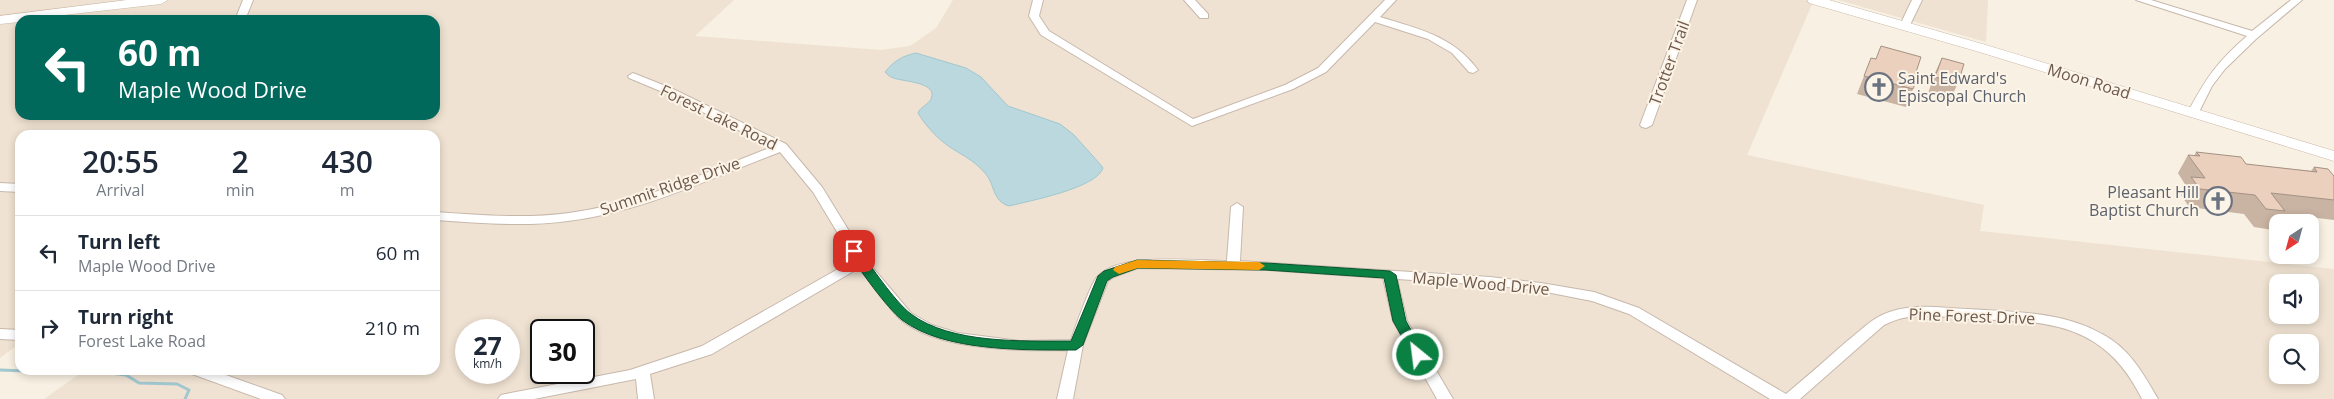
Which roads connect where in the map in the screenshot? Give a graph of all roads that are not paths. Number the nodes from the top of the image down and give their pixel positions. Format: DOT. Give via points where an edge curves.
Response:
graph roads {
  1 [pos="161,0"];
  2 [pos="248,0"];
  3 [pos="1038,0"];
  4 [pos="1189,0"];
  5 [pos="1390,0"];
  6 [pos="1692,0"];
  7 [pos="1814,0"];
  8 [pos="1917,0"];
  9 [pos="2141,0"];
  10 [pos="2296,0"];
  11 [pos="40,15"];
  12 [pos="242,15"];
  13 [pos="1204,16"];
  14 [pos="15,18"];
  15 [pos="1373,18"];
  16 [pos="0,20"];
  17 [pos="1905,25"];
  18 [pos="2254,35"];
  19 [pos="1473,70"];
  20 [pos="633,76"];
  21 [pos="2194,112"];
  22 [pos="1646,125"];
  23 [pos="782,147"];
  24 [pos="2334,156"];
  25 [pos="0,187"];
  26 [pos="15,188"];
  27 [pos="1237,207"];
  28 [pos="440,216"];
  29 [pos="861,262"];
  30 [pos="1233,266"];
  31 [pos="1390,275"];
  32 [pos="0,334"];
  33 [pos="15,335"];
  34 [pos="1076,345"];
  35 [pos="642,372"];
  36 [pos="211,375"];
  37 [pos="277,399"];
  38 [pos="506,399"];
  39 [pos="646,399"];
  40 [pos="1064,399"];
  41 [pos="1445,399"];
  42 [pos="1782,399"];
  43 [pos="1790,399"];
  44 [pos="2150,399"];
  1 -- 11 [label="street"];
  2 -- 12 [label="street"];
  3 -- 15 [label="street" via="1034,16 1045,33 1192,123 1289,87 1322,70"];
  4 -- 13 [label="street"];
  5 -- 15 [label="street"];
  6 -- 22 [label="street, Trotter Trail"];
  7 -- 17 [label="street, Moon Road"];
  8 -- 17 [label="street"];
  9 -- 18 [label="street"];
  10 -- 18 [label="street"];
  14 -- 16 [label="street"];
  15 -- 19 [label="street" via="1432,37 1456,51"];
  17 -- 21 [label="street, Moon Road"];
  18 -- 21 [label="street" via="2211,79"];
  20 -- 23 [label="street, Forest Lake Road"];
  21 -- 24 [label="street, Moon Road"];
  23 -- 28 [label="street, Summit Ridge Drive" via="634,202 586,214 499,220"];
  23 -- 29 [label="street, Forest Lake Road" via="818,190"];
  25 -- 26 [label="street"];
  27 -- 30 [label="street"];
  29 -- 34 [label="street, Forest Lake Road" via="906,316 927,328 957,338 1020,346"];
  29 -- 35 [label="street" via="707,350"];
  30 -- 31 [label="street, Maple Wood Drive"];
  30 -- 34 [label="street, Maple Wood Drive" via="1137,264 1109,274 1097,288"];
  31 -- 41 [label="street" via="1400,321"];
  31 -- 42 [label="street, Maple Wood Drive" via="1540,286 1594,297 1634,311"];
  32 -- 33 [label="street"];
  34 -- 40 [label="street, Maple Wood Drive"];
  35 -- 38 [label="street"];
  35 -- 39 [label="street"];
  36 -- 37 [label="street"];
  43 -- 44 [label="street, Pine Forest Drive" via="1879,322 1902,312 1924,311 2028,317 2073,326 2092,334 2129,362"];
}
